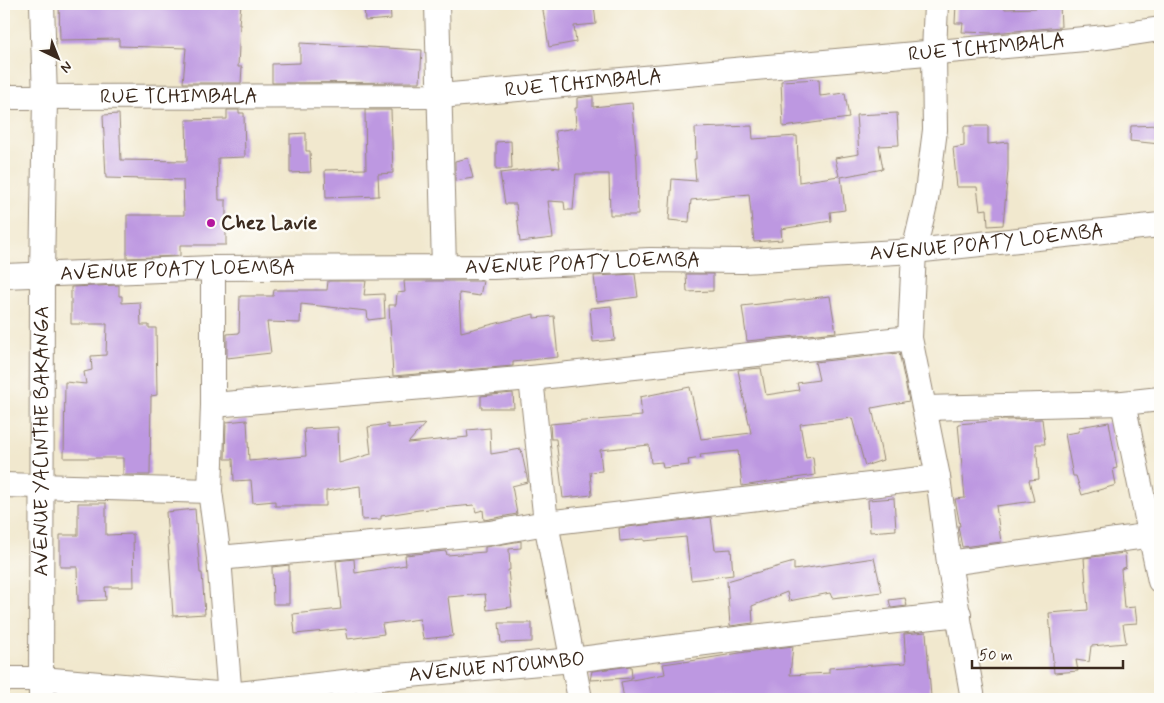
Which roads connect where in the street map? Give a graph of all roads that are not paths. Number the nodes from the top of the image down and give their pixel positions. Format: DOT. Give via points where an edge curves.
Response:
graph roads {
  1 [pos="42,4"];
  2 [pos="437,4"];
  3 [pos="936,4"];
  4 [pos="1160,28"];
  5 [pos="934,53"];
  6 [pos="440,96"];
  7 [pos="4,97"];
  8 [pos="45,98"];
  9 [pos="1160,225"];
  10 [pos="914,251"];
  11 [pos="444,267"];
  12 [pos="213,268"];
  13 [pos="42,274"];
  14 [pos="4,276"];
  15 [pos="910,338"];
  16 [pos="531,378"];
  17 [pos="1160,399"];
  18 [pos="1124,403"];
  19 [pos="213,405"];
  20 [pos="925,408"];
  21 [pos="938,477"];
  22 [pos="4,485"];
  23 [pos="41,485"];
  24 [pos="210,492"];
  25 [pos="546,523"];
  26 [pos="1155,534"];
  27 [pos="219,558"];
  28 [pos="949,562"];
  29 [pos="1160,582"];
  30 [pos="959,614"];
  31 [pos="573,660"];
  32 [pos="4,679"];
  33 [pos="41,689"];
  34 [pos="229,697"];
  35 [pos="580,699"];
  36 [pos="972,699"];
  1 -- 8 [label="street, AVENUE YACINTHE BAKANGA"];
  2 -- 6 [label="street"];
  3 -- 5 [label="street"];
  4 -- 5 [label="street, RUE TCHIMBALA" via="1106,37"];
  5 -- 6 [label="street, RUE TCHIMBALA"];
  5 -- 10 [label="street" via="935,130 926,200"];
  6 -- 8 [label="street, RUE TCHIMBALA"];
  6 -- 11 [label="street"];
  7 -- 8 [label="street, RUE TCHIMBALA"];
  8 -- 13 [label="street, AVENUE YACINTHE BAKANGA"];
  9 -- 10 [label="street, AVENUE POATY LOEMBA"];
  10 -- 11 [label="street, AVENUE POATY LOEMBA" via="721,262 650,260"];
  10 -- 15 [label="street"];
  11 -- 12 [label="street, AVENUE POATY LOEMBA"];
  12 -- 13 [label="street, AVENUE POATY LOEMBA"];
  12 -- 19 [label="street"];
  13 -- 14 [label="street, AVENUE POATY LOEMBA"];
  13 -- 23 [label="street, AVENUE YACINTHE BAKANGA"];
  15 -- 16 [label="street"];
  15 -- 20 [label="street"];
  16 -- 19 [label="street"];
  16 -- 25 [label="street"];
  17 -- 18 [label="street"];
  18 -- 20 [label="street"];
  18 -- 26 [label="street"];
  19 -- 24 [label="street"];
  20 -- 21 [label="street"];
  21 -- 25 [label="street"];
  21 -- 28 [label="street"];
  22 -- 23 [label="street"];
  23 -- 24 [label="street"];
  23 -- 33 [label="street, AVENUE YACINTHE BAKANGA"];
  24 -- 27 [label="street"];
  25 -- 27 [label="street" via="490,533"];
  25 -- 31 [label="street"];
  26 -- 28 [label="street"];
  26 -- 29 [label="street"];
  27 -- 34 [label="street"];
  28 -- 30 [label="street"];
  30 -- 31 [label="street, AVENUE NTOUMBO"];
  30 -- 36 [label="street"];
  31 -- 34 [label="street, AVENUE NTOUMBO" via="388,677"];
  31 -- 35 [label="street"];
  32 -- 33 [label="street, AVENUE NTOUMBO"];
  33 -- 34 [label="street, AVENUE NTOUMBO"];
}
